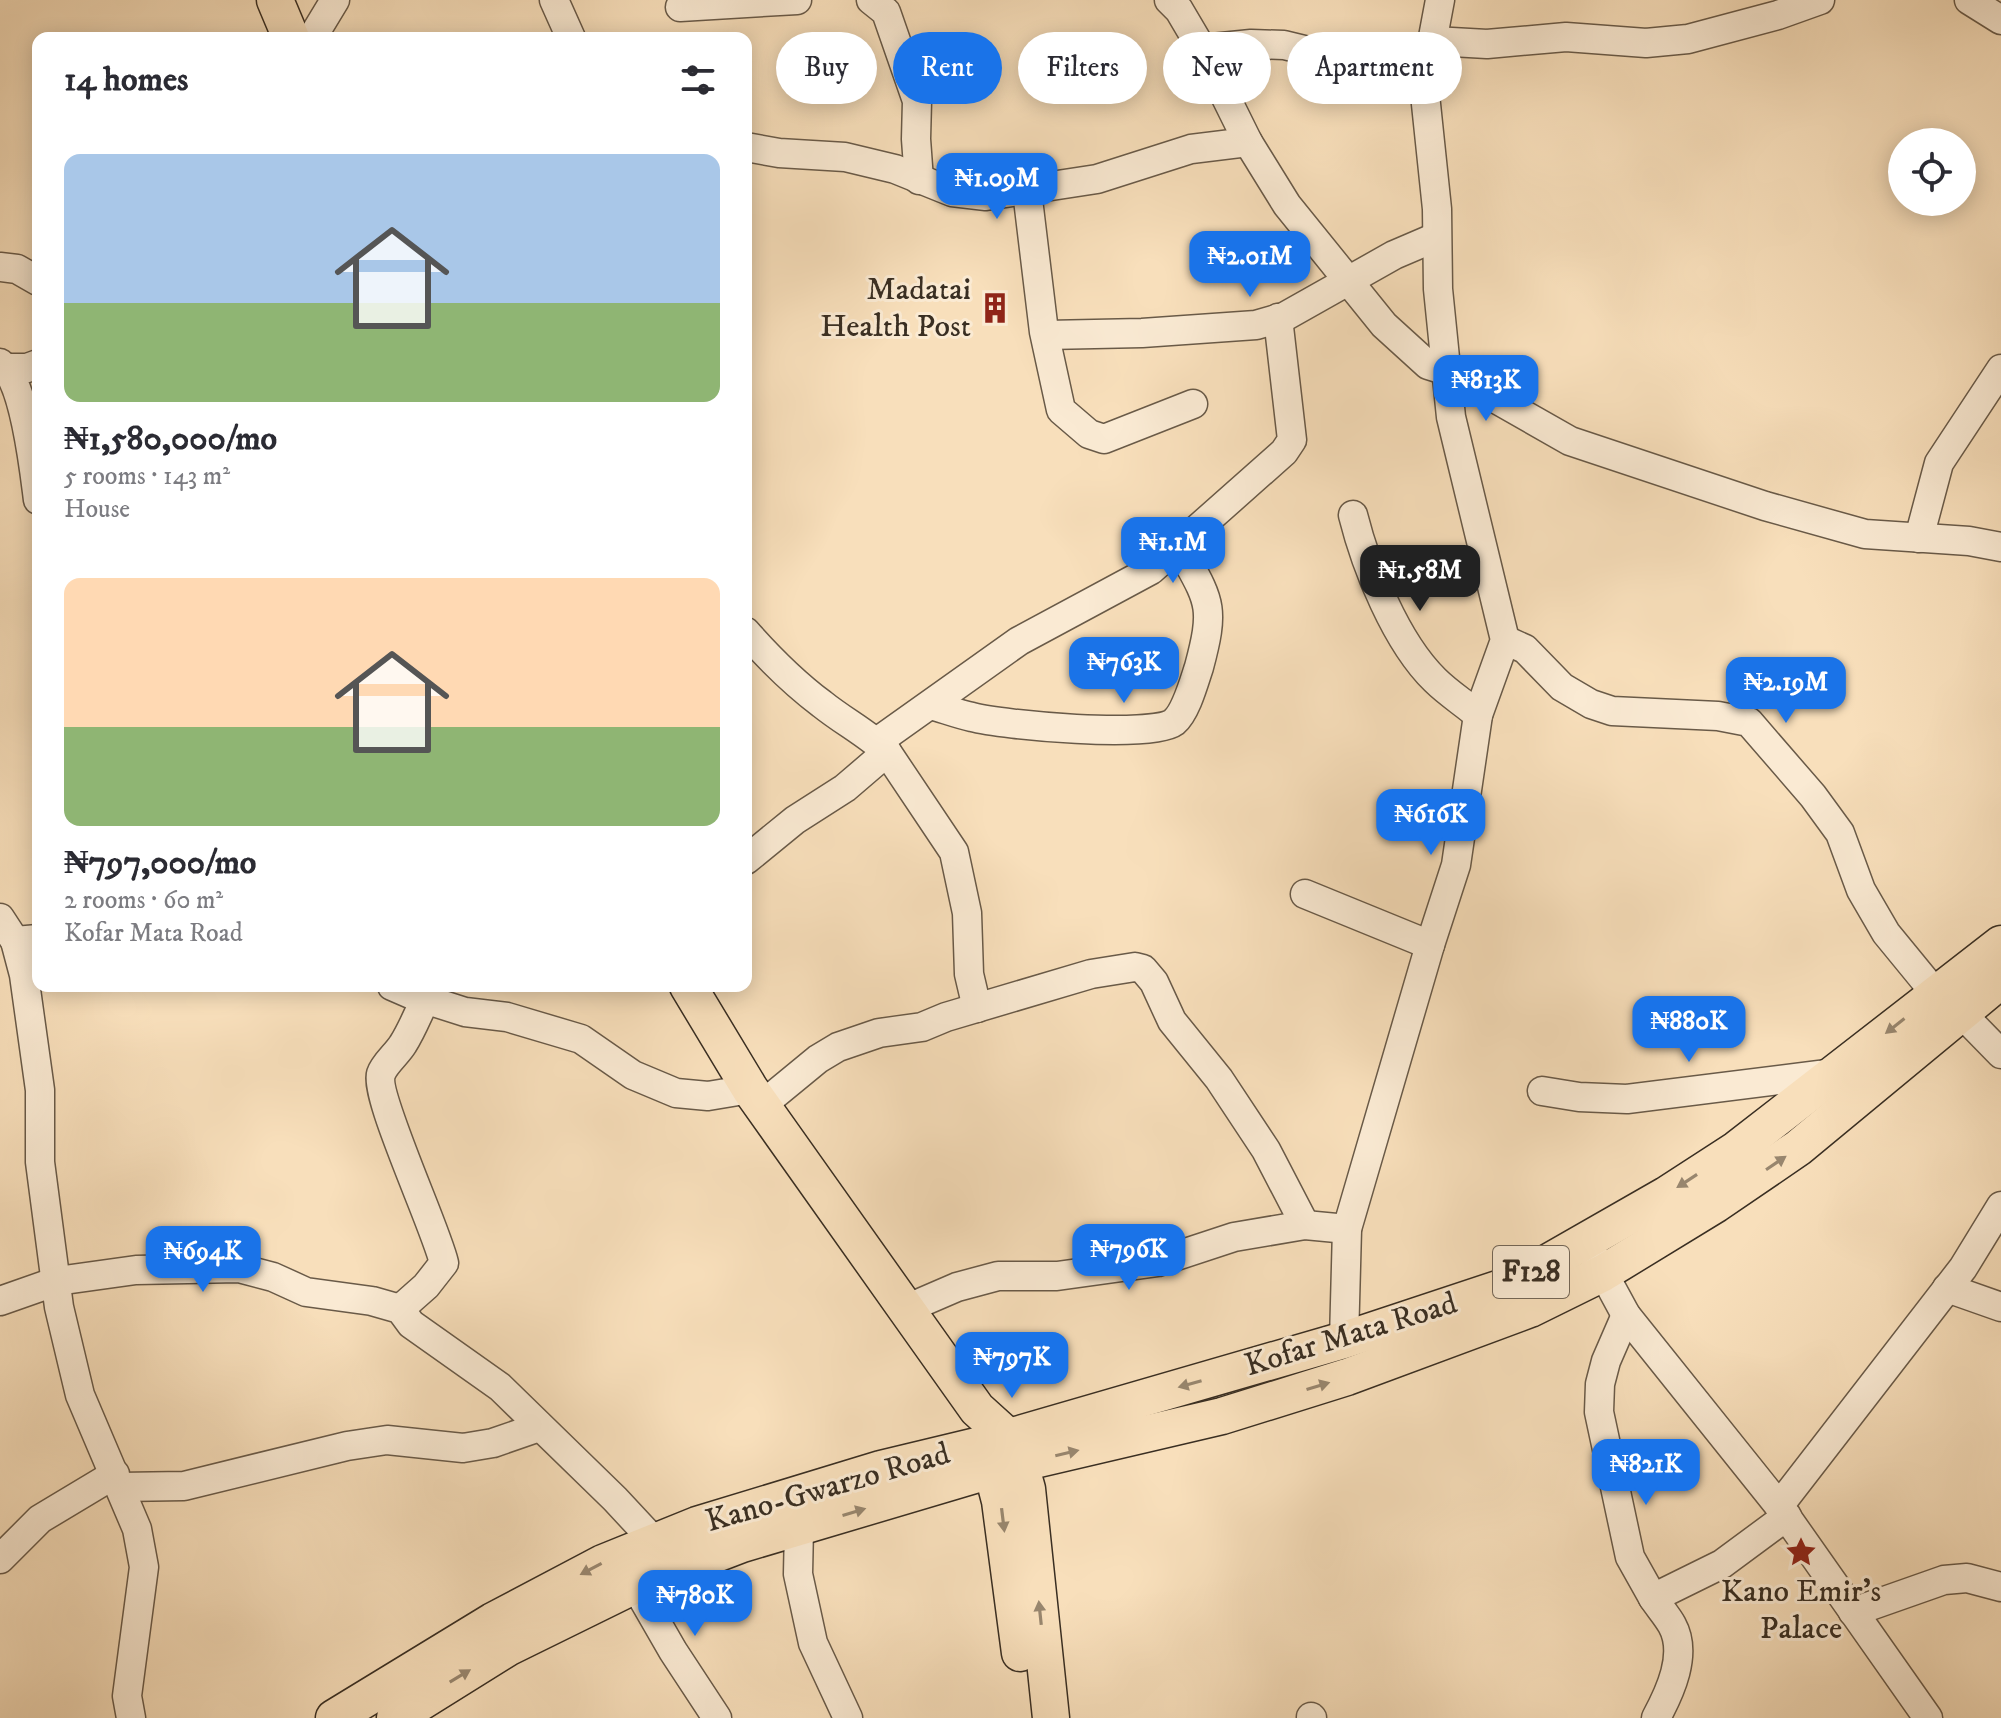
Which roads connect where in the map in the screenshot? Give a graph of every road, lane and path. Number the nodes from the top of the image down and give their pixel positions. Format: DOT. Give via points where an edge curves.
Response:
graph roads {
  1 [pos="275,0"];
  2 [pos="335,0"];
  3 [pos="554,0"];
  4 [pos="797,0"];
  5 [pos="871,0"];
  6 [pos="1440,0"];
  7 [pos="1820,0"];
  8 [pos="1969,0"];
  9 [pos="741,1"];
  10 [pos="1175,3"];
  11 [pos="680,7"];
  12 [pos="2001,20"];
  13 [pos="288,32"];
  14 [pos="316,32"];
  15 [pos="568,32"];
  16 [pos="1192,32"];
  17 [pos="1435,32"];
  18 [pos="1462,43"];
  19 [pos="1229,104"];
  20 [pos="1426,104"];
  21 [pos="1248,142"];
  22 [pos="752,148"];
  23 [pos="919,180"];
  24 [pos="1027,191"];
  25 [pos="1436,237"];
  26 [pos="0,267"];
  27 [pos="32,278"];
  28 [pos="1347,281"];
  29 [pos="1278,318"];
  30 [pos="1047,335"];
  31 [pos="3,365"];
  32 [pos="32,366"];
  33 [pos="2001,369"];
  34 [pos="1447,371"];
  35 [pos="1193,404"];
  36 [pos="32,450"];
  37 [pos="1353,515"];
  38 [pos="1919,538"];
  39 [pos="1179,546"];
  40 [pos="2001,547"];
  41 [pos="752,639"];
  42 [pos="1505,640"];
  43 [pos="931,705"];
  44 [pos="1478,715"];
  45 [pos="882,747"];
  46 [pos="752,855"];
  47 [pos="1305,894"];
  48 [pos="18,932"];
  49 [pos="2001,944"];
  50 [pos="1430,945"];
  51 [pos="2001,980"];
  52 [pos="406,992"];
  53 [pos="692,992"];
  54 [pos="425,1000"];
  55 [pos="1948,1003"];
  56 [pos="977,1008"];
  57 [pos="2001,1054"];
  58 [pos="1835,1073"];
  59 [pos="1542,1091"];
  60 [pos="756,1097"];
  61 [pos="2001,1206"];
  62 [pos="1305,1225"];
  63 [pos="1347,1229"];
  64 [pos="1586,1240"];
  65 [pos="1603,1273"];
  66 [pos="57,1281"];
  67 [pos="1947,1288"];
  68 [pos="0,1301"];
  69 [pos="2001,1307"];
  70 [pos="400,1309"];
  71 [pos="906,1309"];
  72 [pos="1626,1315"];
  73 [pos="1344,1340"];
  74 [pos="539,1427"];
  75 [pos="1001,1454"];
  76 [pos="118,1480"];
  77 [pos="1783,1511"];
  78 [pos="799,1527"];
  79 [pos="655,1542"];
  80 [pos="0,1559"];
  81 [pos="635,1585"];
  82 [pos="2001,1587"];
  83 [pos="1653,1598"];
  84 [pos="1853,1612"];
  85 [pos="131,1718"];
  86 [pos="334,1718"];
  87 [pos="395,1718"];
  88 [pos="717,1718"];
  89 [pos="848,1718"];
  90 [pos="1028,1718"];
  91 [pos="1051,1718"];
  92 [pos="1656,1718"];
  93 [pos="1928,1718"];
  1 -- 13 [label="main road"];
  2 -- 14 [label="street"];
  3 -- 15 [label="street"];
  4 -- 9 [label="street"];
  5 -- 23 [label="street" via="886,12 917,101"];
  6 -- 17 [label="street"];
  7 -- 18 [label="street" via="1688,39"];
  8 -- 12 [label="street"];
  9 -- 11 [label="street"];
  10 -- 16 [label="street"];
  19 -- 21 [label="street"];
  20 -- 25 [label="street"];
  21 -- 24 [label="street" via="1191,149 1097,179"];
  21 -- 28 [label="street" via="1287,205"];
  22 -- 23 [label="street" via="845,157"];
  23 -- 24 [label="street" via="952,192 986,196"];
  24 -- 30 [label="street"];
  25 -- 28 [label="street"];
  25 -- 34 [label="street"];
  26 -- 27 [label="street"];
  28 -- 29 [label="street"];
  28 -- 34 [label="street" via="1428,365"];
  29 -- 30 [label="street" via="1256,325"];
  29 -- 39 [label="street" via="1290,446"];
  30 -- 35 [label="street" via="1061,410 1089,434 1104,439"];
  31 -- 32 [label="street"];
  31 -- 36 [label="street"];
  33 -- 38 [label="street" via="1939,463"];
  34 -- 38 [label="street" via="1570,441 1865,534"];
  34 -- 42 [label="street" via="1451,417"];
  37 -- 44 [label="street" via="1380,595 1408,644 1433,678"];
  38 -- 40 [label="street"];
  39 -- 43 [label="street" via="1151,570 1019,641"];
  39 -- 43 [label="street" via="1206,595 1209,629 1191,693 1174,722 1117,732 975,718"];
  41 -- 45 [label="street" via="821,704"];
  42 -- 44 [label="street"];
  42 -- 55 [label="street" via="1525,649 1562,687 1591,704 1612,711 1749,722 1840,833 1861,890 1886,933"];
  43 -- 45 [label="street"];
  44 -- 50 [label="street" via="1456,865"];
  45 -- 46 [label="street" via="845,788"];
  45 -- 56 [label="street" via="954,852"];
  47 -- 50 [label="street"];
  48 -- 66 [label="street" via="40,1090 40,1162"];
  49 -- 55 [label="main road, Kofar Mata Road / F128"];
  50 -- 63 [label="street"];
  51 -- 55 [label="main road, Kofar Mata Road / F128"];
  52 -- 54 [label="street"];
  53 -- 60 [label="main road"];
  54 -- 60 [label="street" via="581,1039 633,1075 676,1093"];
  54 -- 70 [label="street" via="381,1074 381,1087 444,1263"];
  55 -- 57 [label="street"];
  55 -- 58 [label="main road, Kofar Mata Road / F128, one-way"];
  65 -- 55 [label="main road, Kofar Mata Road / F128, one-way" via="1798,1148"];
  56 -- 60 [label="street" via="838,1047"];
  56 -- 62 [label="street" via="1091,974 1143,969 1172,1021 1266,1150"];
  58 -- 59 [label="street" via="1627,1099"];
  58 -- 64 [label="main road, Kofar Mata Road / F128, one-way" via="1737,1149"];
  60 -- 71 [label="main road"];
  61 -- 67 [label="street"];
  62 -- 63 [label="street"];
  62 -- 71 [label="street" via="1234,1237 1158,1262 1057,1276 998,1276"];
  63 -- 73 [label="street"];
  64 -- 65 [label="street"];
  64 -- 73 [label="main road, Kofar Mata Road / F128" via="1507,1286"];
  65 -- 72 [label="street"];
  75 -- 65 [label="main road, Kofar Mata Road / F128, one-way" via="1222,1416 1347,1377 1530,1309"];
  66 -- 68 [label="street"];
  66 -- 70 [label="street" via="136,1270 239,1268 306,1292"];
  66 -- 76 [label="street" via="80,1395"];
  67 -- 69 [label="street"];
  67 -- 77 [label="street"];
  70 -- 74 [label="street" via="411,1324 500,1387"];
  71 -- 75 [label="main road" via="977,1409"];
  72 -- 77 [label="street"];
  72 -- 83 [label="street" via="1606,1361 1599,1412 1630,1557"];
  73 -- 75 [label="main road, Kofar Mata Road / F128, one-way"];
  74 -- 76 [label="street" via="463,1448 387,1440 347,1446 184,1486"];
  74 -- 79 [label="street"];
  78 -- 75 [label="main road, Kano-Gwarzo Road / F128, one-way"];
  75 -- 79 [label="main road, Kano-Gwarzo Road / F128" via="881,1469"];
  75 -- 90 [label="main road, one-way" via="1000,1501"];
  91 -- 75 [label="main road, one-way" via="1027,1489"];
  76 -- 80 [label="street" via="40,1519"];
  76 -- 85 [label="street" via="137,1529 144,1567 127,1696"];
  77 -- 83 [label="street" via="1722,1564"];
  77 -- 84 [label="street"];
  78 -- 81 [label="main road, Kano-Gwarzo Road / F128"];
  78 -- 89 [label="street" via="798,1574 813,1643"];
  79 -- 86 [label="main road, Kano-Gwarzo Road / F128, one-way" via="493,1621"];
  87 -- 81 [label="main road, Kano-Gwarzo Road / F128, one-way" via="509,1647"];
  81 -- 88 [label="street"];
  82 -- 84 [label="street" via="1967,1578 1944,1580"];
  83 -- 92 [label="street" via="1674,1627 1678,1655 1676,1679"];
  84 -- 93 [label="street"];
}
